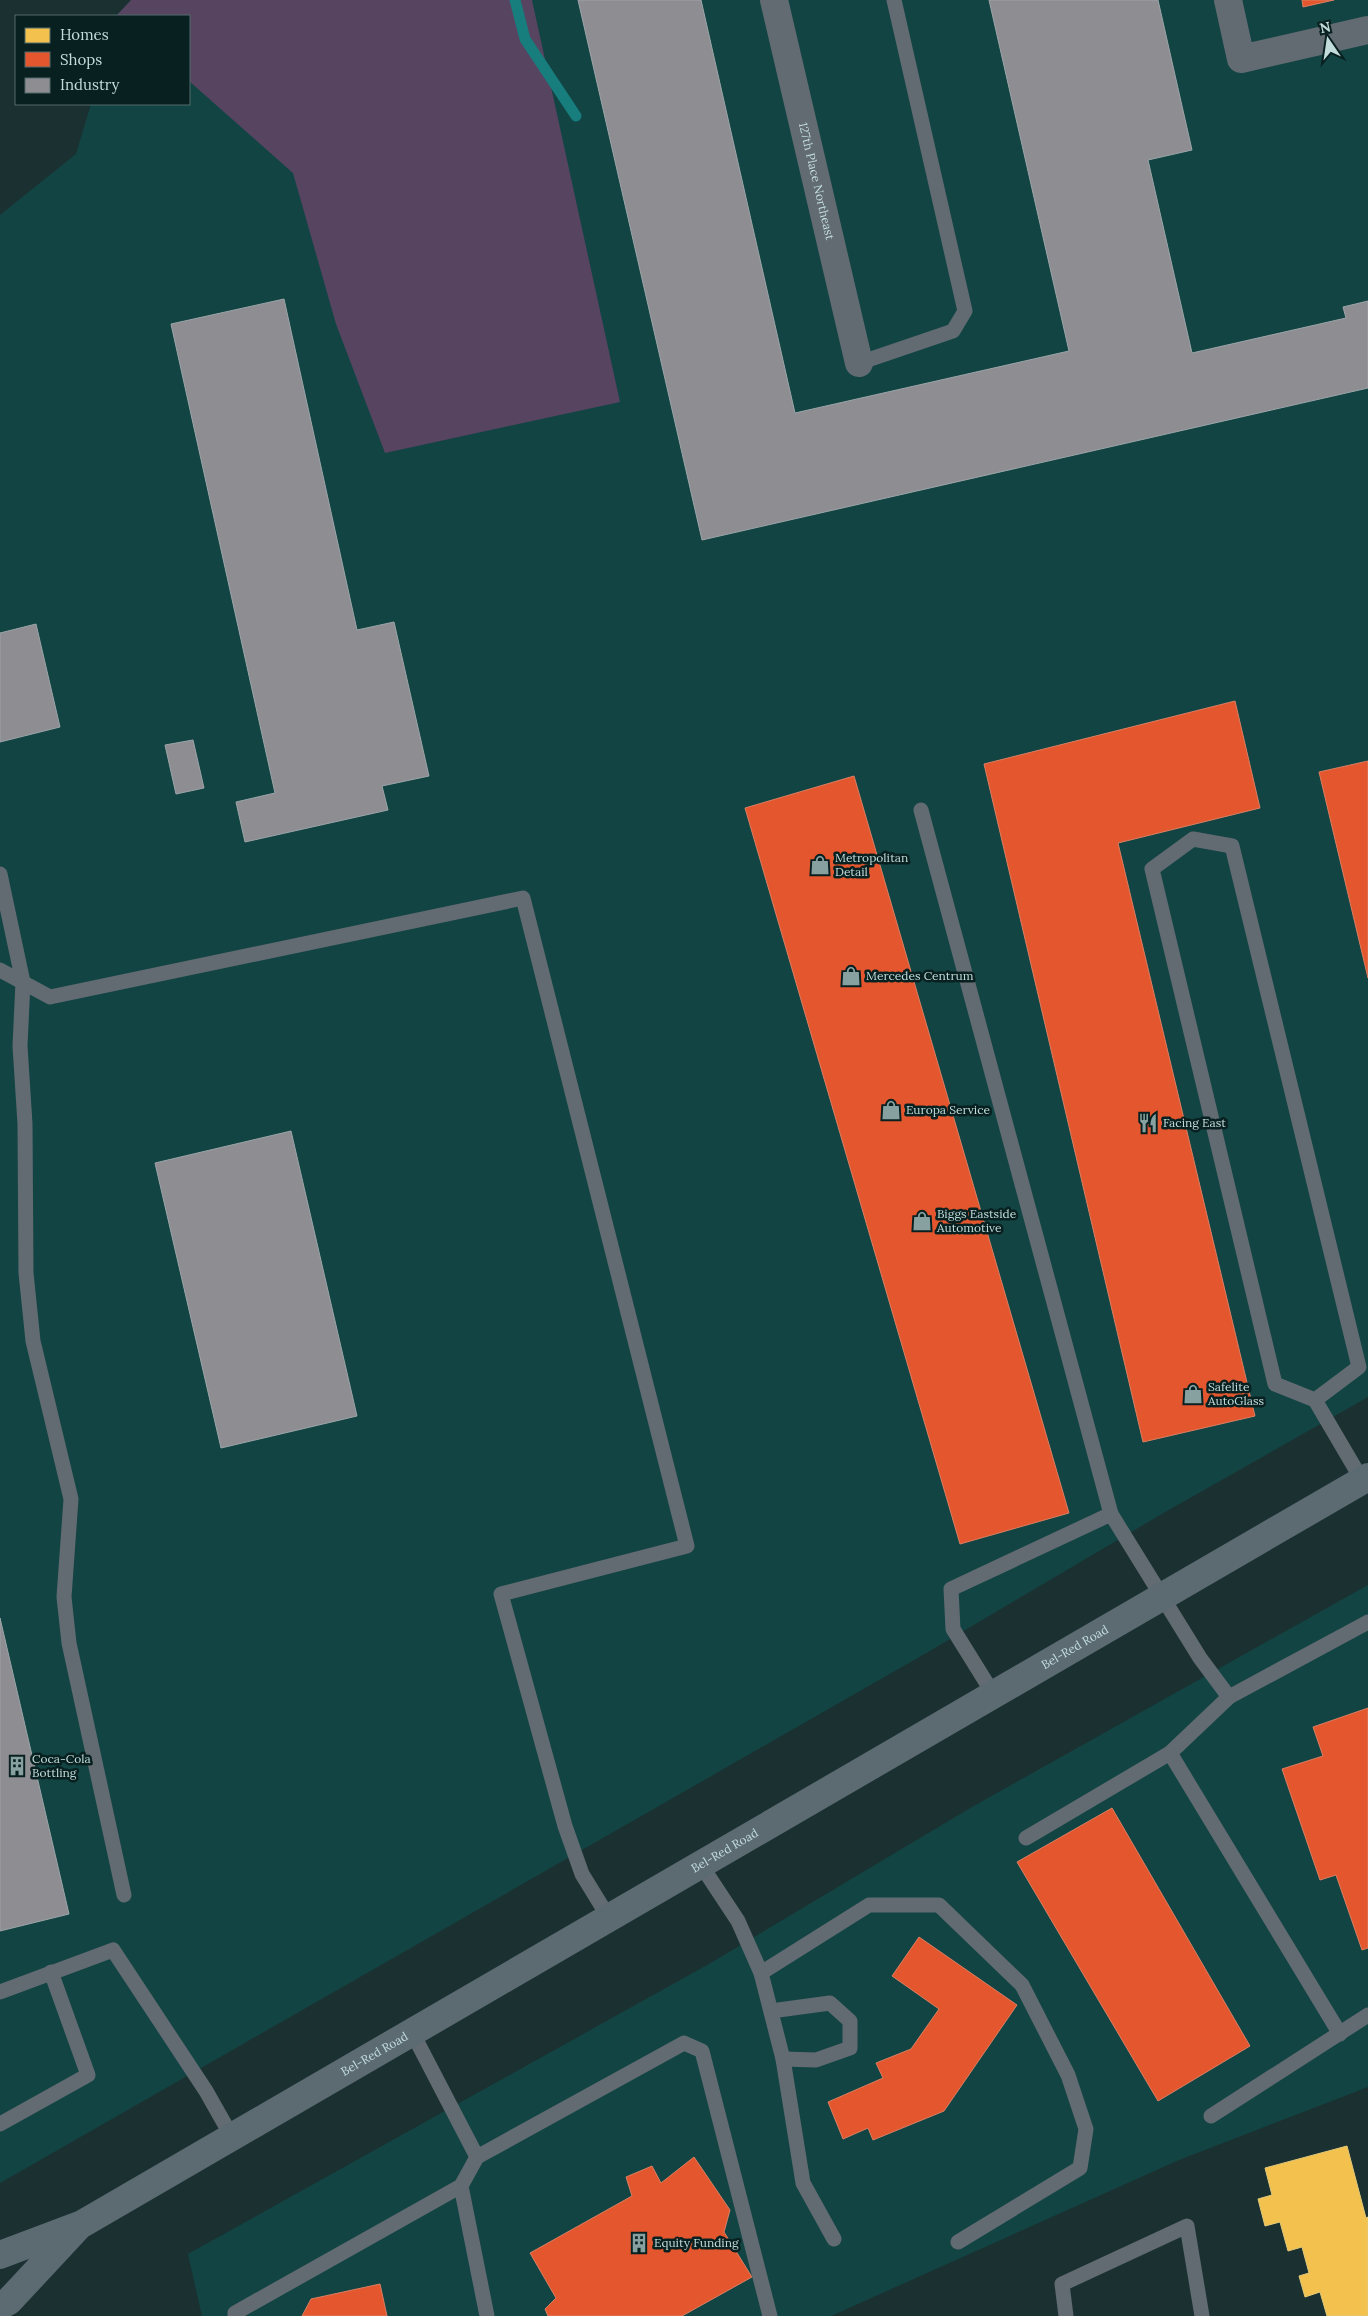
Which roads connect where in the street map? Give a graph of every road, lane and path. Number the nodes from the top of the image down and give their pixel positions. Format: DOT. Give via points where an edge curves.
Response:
graph roads {
  1 [pos="774,0"];
  2 [pos="894,0"];
  3 [pos="1228,0"];
  4 [pos="1368,30"];
  5 [pos="859,363"];
  6 [pos="921,810"];
  7 [pos="0,874"];
  8 [pos="0,970"];
  9 [pos="23,982"];
  10 [pos="1315,1400"];
  11 [pos="1365,1479"];
  12 [pos="1111,1514"];
  13 [pos="1164,1596"];
  14 [pos="1368,1622"];
  15 [pos="994,1694"];
  16 [pos="1229,1697"];
  17 [pos="1170,1753"];
  18 [pos="1026,1838"];
  19 [pos="701,1865"];
  20 [pos="124,1895"];
  21 [pos="609,1918"];
  22 [pos="51,1972"];
  23 [pos="761,1973"];
  24 [pos="0,1992"];
  25 [pos="771,2011"];
  26 [pos="1368,2015"];
  27 [pos="412,2032"];
  28 [pos="1340,2034"];
  29 [pos="783,2059"];
  30 [pos="1211,2116"];
  31 [pos="0,2124"];
  32 [pos="232,2136"];
  33 [pos="477,2157"];
  34 [pos="461,2186"];
  35 [pos="82,2224"];
  36 [pos="834,2239"];
  37 [pos="958,2242"];
  38 [pos="0,2255"];
  39 [pos="9,2308"];
  40 [pos="235,2316"];
  41 [pos="487,2316"];
  42 [pos="770,2316"];
  43 [pos="1066,2316"];
  44 [pos="1202,2316"];
  1 -- 5 [label="street, 127th Place Northeast"];
  2 -- 5 [label="lane" via="965,311 953,331"];
  3 -- 4 [label="street" via="1241,59"];
  6 -- 12 [label="lane"];
  7 -- 9 [label="lane"];
  8 -- 9 [label="lane"];
  9 -- 20 [label="lane" via="20,1046 25,1124 26,1274 33,1342 70,1499 64,1596 69,1644"];
  9 -- 21 [label="lane" via="50,997 524,898 686,1546 501,1594 565,1826 582,1874"];
  10 -- 10 [label="lane" via="1359,1367 1232,846 1193,839 1152,869 1275,1384"];
  10 -- 11 [label="lane"];
  11 -- 13 [label="main road, Bel-Red Road"];
  12 -- 13 [label="lane"];
  12 -- 15 [label="lane" via="951,1588 953,1629"];
  13 -- 15 [label="main road, Bel-Red Road"];
  13 -- 16 [label="lane" via="1200,1658"];
  14 -- 16 [label="lane"];
  15 -- 19 [label="main road, Bel-Red Road"];
  16 -- 17 [label="lane"];
  17 -- 18 [label="lane"];
  17 -- 28 [label="lane"];
  19 -- 21 [label="main road, Bel-Red Road"];
  19 -- 23 [label="lane" via="738,1921"];
  21 -- 27 [label="main road, Bel-Red Road"];
  22 -- 24 [label="lane"];
  22 -- 31 [label="lane" via="88,2075"];
  22 -- 32 [label="lane" via="113,1950"];
  23 -- 25 [label="lane"];
  23 -- 37 [label="lane" via="869,1905 939,1905 1022,1985 1068,2075 1086,2129 1080,2168"];
  25 -- 29 [label="lane"];
  25 -- 29 [label="lane" via="830,2003 850,2021 850,2048 816,2060"];
  26 -- 28 [label="lane"];
  27 -- 32 [label="main road, Bel-Red Road"];
  27 -- 33 [label="lane"];
  28 -- 30 [label="lane"];
  29 -- 36 [label="lane" via="803,2183"];
  32 -- 35 [label="main road, Bel-Red Road"];
  33 -- 34 [label="lane"];
  33 -- 42 [label="lane" via="684,2043 702,2051"];
  34 -- 40 [label="lane" via="243,2308"];
  34 -- 41 [label="lane"];
  35 -- 38 [label="main road, Bel-Red Road"];
  35 -- 39 [label="main road, Bel-Red Road"];
  43 -- 44 [label="lane" via="1062,2284 1187,2226"];
}
